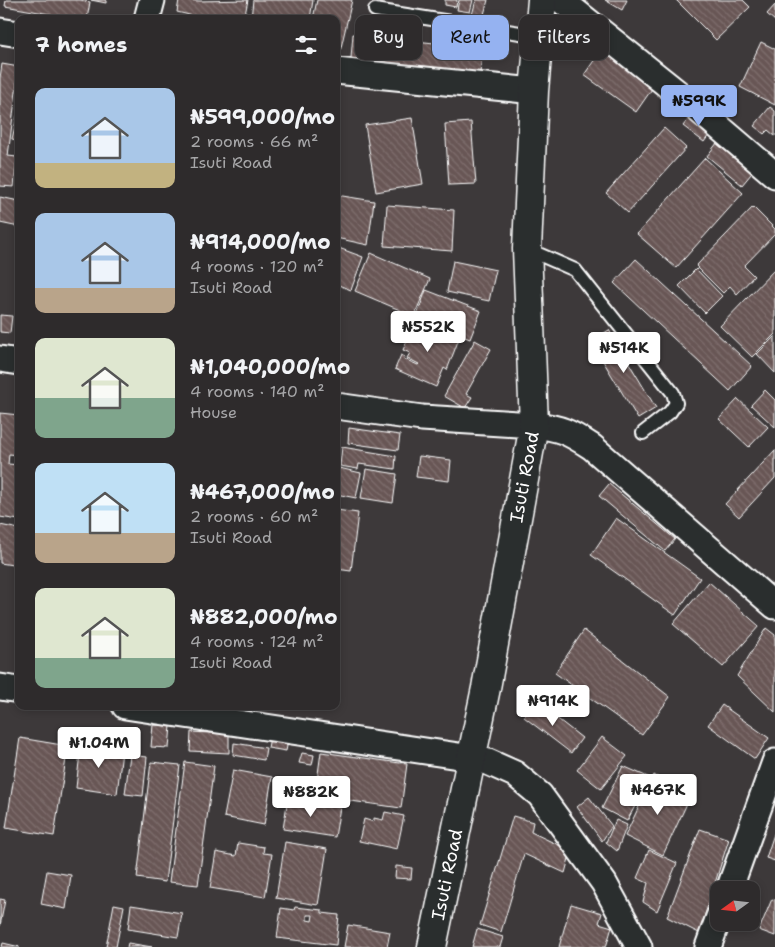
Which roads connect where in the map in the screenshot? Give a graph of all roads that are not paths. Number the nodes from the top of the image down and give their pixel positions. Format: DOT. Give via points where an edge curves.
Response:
graph roads {
  1 [pos="152,0"];
  2 [pos="542,0"];
  3 [pos="561,0"];
  4 [pos="376,10"];
  5 [pos="148,15"];
  6 [pos="541,15"];
  7 [pos="0,31"];
  8 [pos="15,33"];
  9 [pos="519,33"];
  10 [pos="537,60"];
  11 [pos="340,71"];
  12 [pos="534,91"];
  13 [pos="775,175"];
  14 [pos="527,249"];
  15 [pos="0,360"];
  16 [pos="15,362"];
  17 [pos="340,407"];
  18 [pos="534,425"];
  19 [pos="643,433"];
  20 [pos="775,606"];
  21 [pos="0,688"];
  22 [pos="15,690"];
  23 [pos="152,710"];
  24 [pos="472,758"];
  25 [pos="775,762"];
  26 [pos="732,881"];
  27 [pos="714,931"];
  28 [pos="432,947"];
  29 [pos="639,947"];
  30 [pos="708,947"];
  1 -- 5 [label="street"];
  2 -- 6 [label="street, Isuti Road"];
  3 -- 13 [label="street"];
  4 -- 9 [label="lane"];
  7 -- 8 [label="street"];
  10 -- 12 [label="street, Isuti Road"];
  11 -- 12 [label="street"];
  12 -- 14 [label="street, Isuti Road"];
  14 -- 18 [label="street, Isuti Road"];
  14 -- 19 [label="lane" via="574,270 673,393 676,403 670,412"];
  15 -- 16 [label="street"];
  17 -- 18 [label="street" via="422,418"];
  18 -- 20 [label="street" via="570,433 592,447"];
  18 -- 24 [label="street, Isuti Road"];
  21 -- 22 [label="street"];
  23 -- 24 [label="street"];
  24 -- 28 [label="street, Isuti Road"];
  24 -- 29 [label="street" via="515,774 540,795 604,883"];
  25 -- 26 [label="street"];
  27 -- 30 [label="street"];
}
